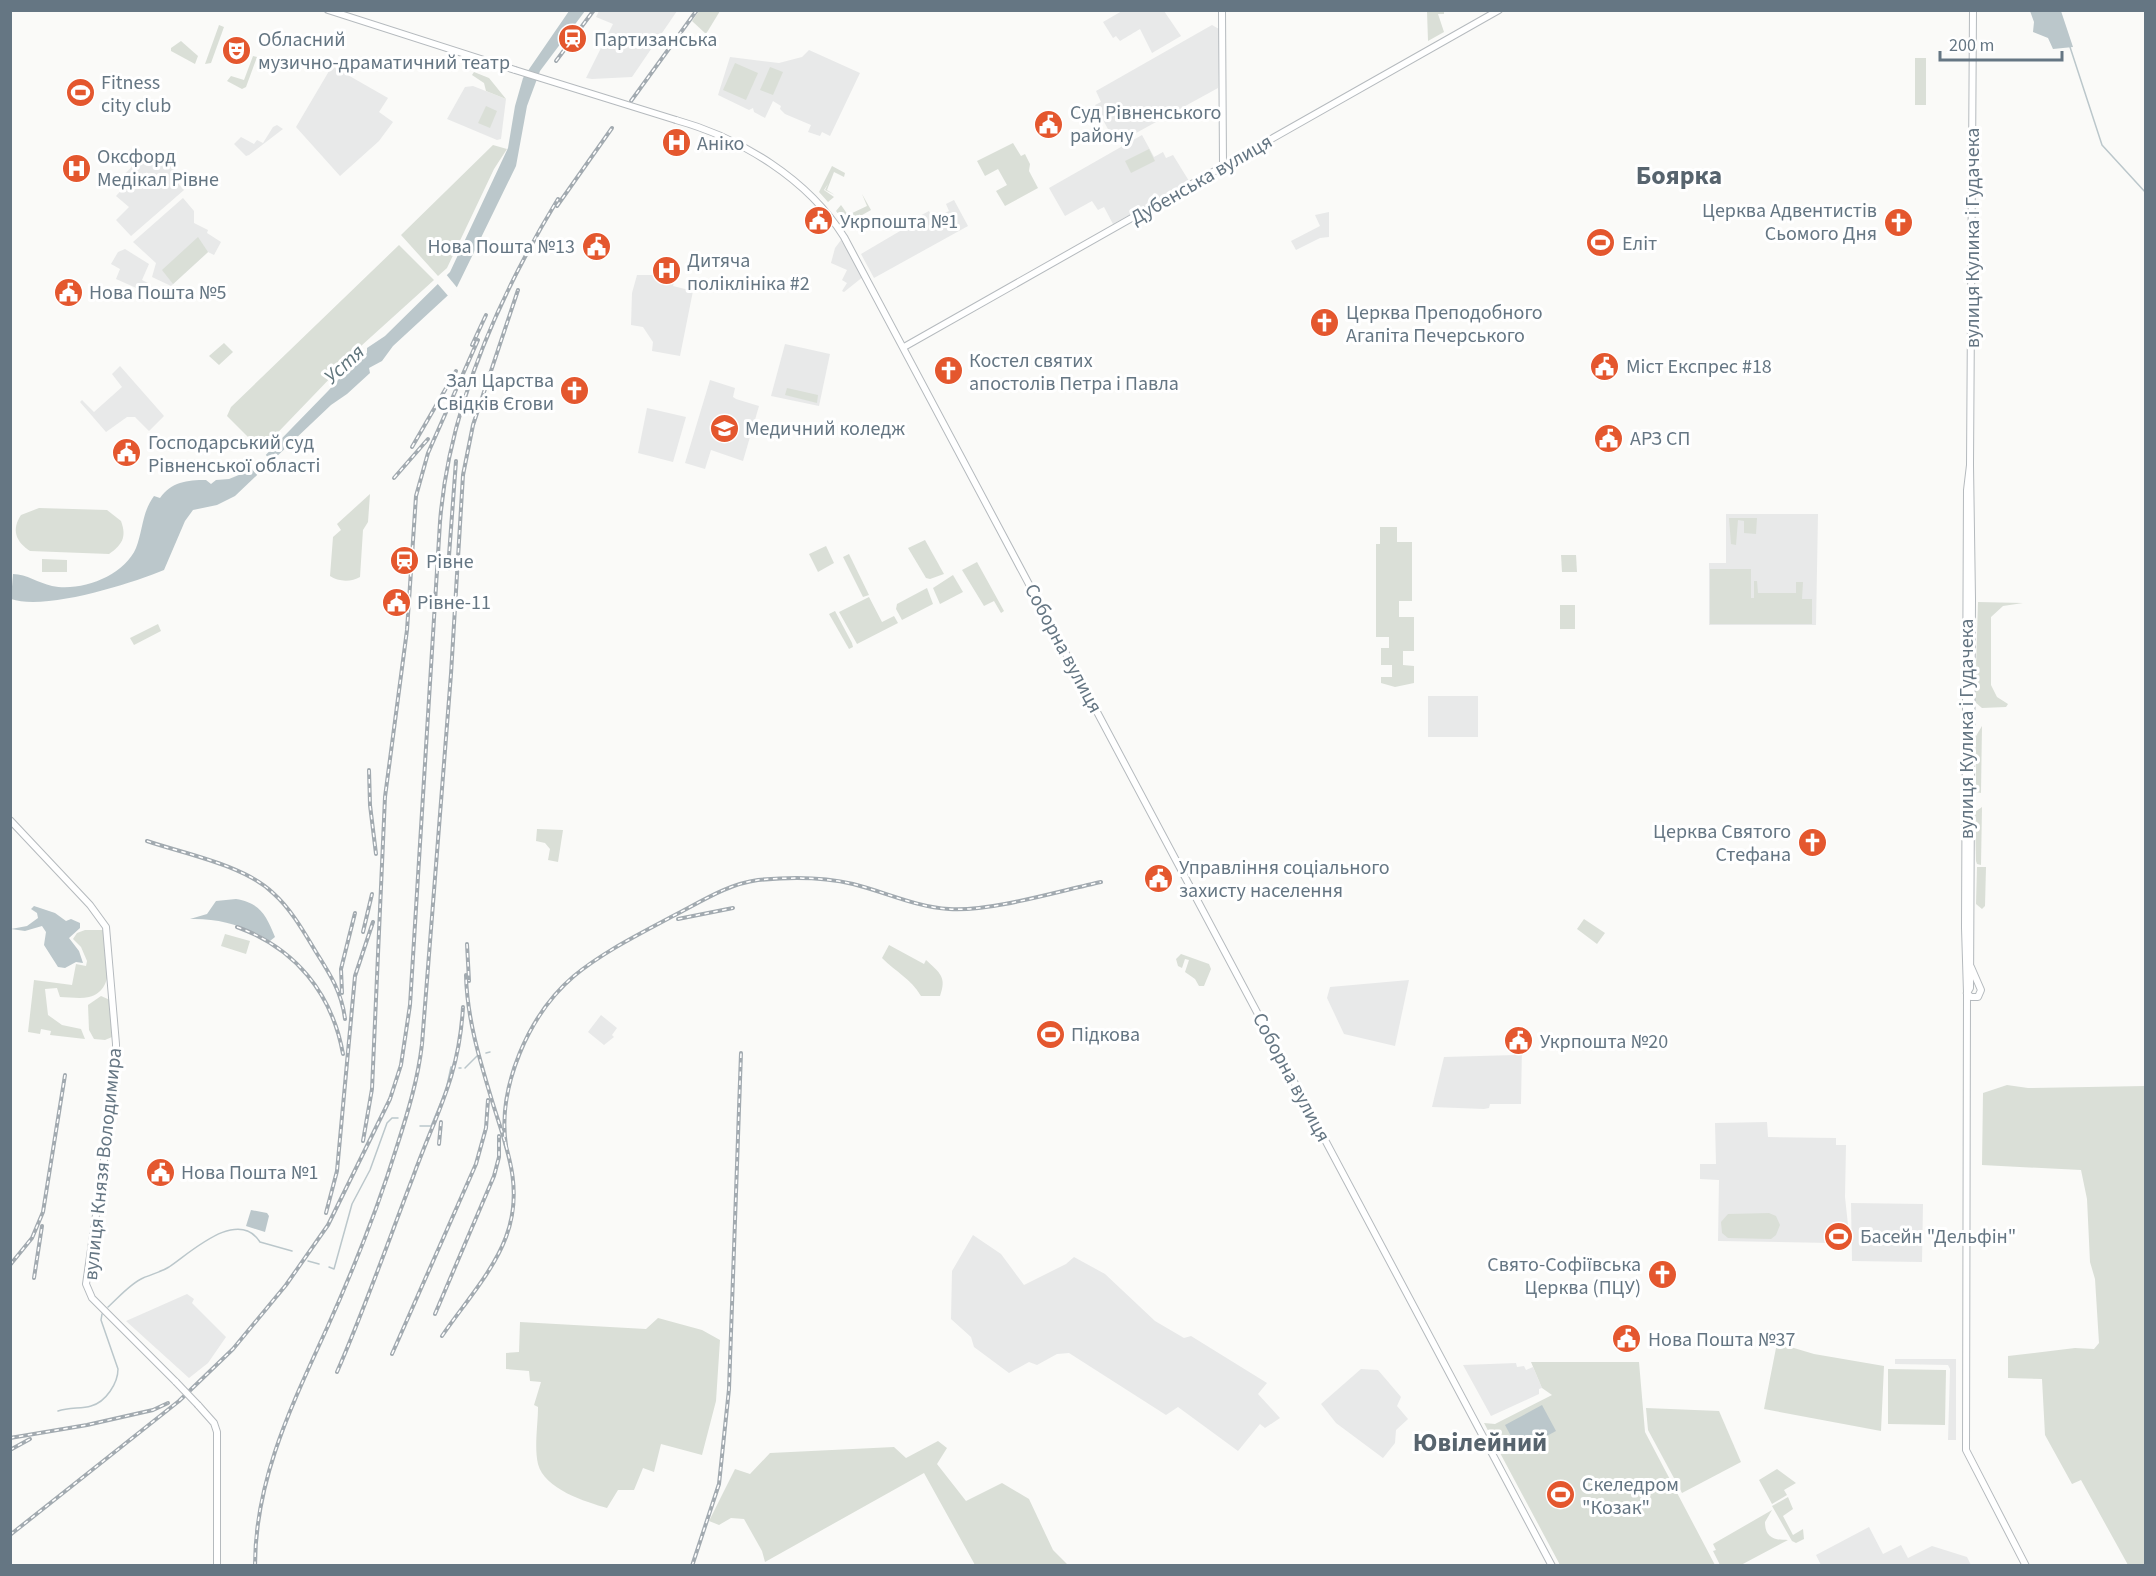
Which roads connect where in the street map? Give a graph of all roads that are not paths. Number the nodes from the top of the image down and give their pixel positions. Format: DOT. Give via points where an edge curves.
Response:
graph roads {
  1 [pos="328,10"];
  2 [pos="1222,10"];
  3 [pos="1499,10"];
  4 [pos="1973,10"];
  5 [pos="1223,166"];
  6 [pos="904,347"];
  7 [pos="1970,465"];
  8 [pos="10,820"];
  9 [pos="1970,965"];
  10 [pos="1967,993"];
  11 [pos="217,1566"];
  12 [pos="1552,1566"];
  13 [pos="2026,1566"];
  1 -- 6 [label="main road, Соборна вулиця, bridge" via="676,120 741,147 778,170 815,201 844,237"];
  2 -- 5 [label="main road"];
  3 -- 5 [label="main road, Дубенська вулиця"];
  4 -- 7 [label="main road, вулиця Кулика і Гудачека"];
  5 -- 6 [label="main road, Дубенська вулиця"];
  6 -- 12 [label="main road, Соборна вулиця"];
  7 -- 9 [label="main road, вулиця Кулика і Гудачека"];
  7 -- 10 [label="main road, вулиця Кулика і Гудачека"];
  8 -- 11 [label="main road, вулиця Князя Володимира, bridge" via="90,904 106,927 116,1077 86,1284 92,1298 214,1423"];
  9 -- 10 [label="main road, вулиця Кулика і Гудачека"];
  9 -- 10 [label="main road" via="1981,990 1978,997"];
  10 -- 13 [label="main road, вулиця Кулика і Гудачека" via="1966,1450"];
}
